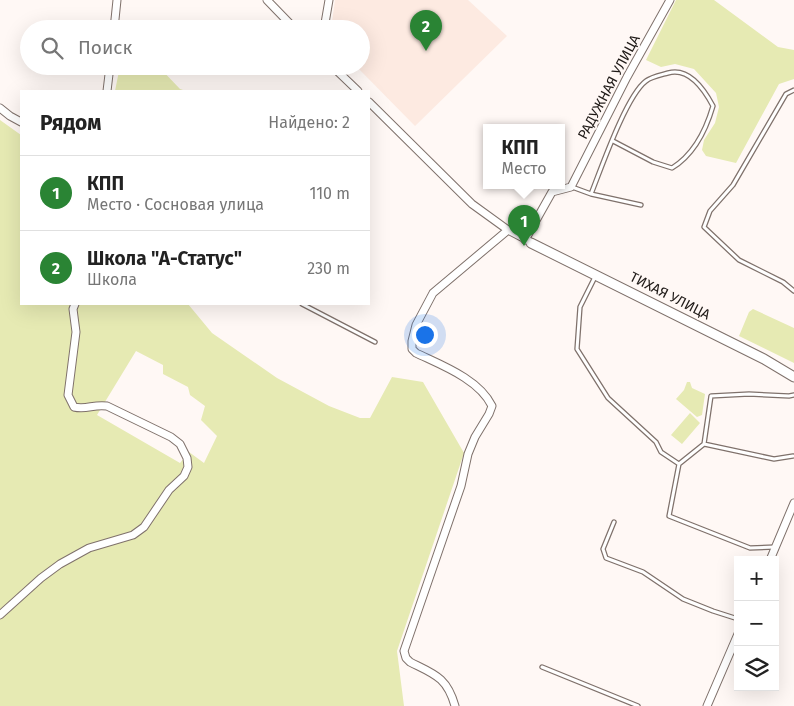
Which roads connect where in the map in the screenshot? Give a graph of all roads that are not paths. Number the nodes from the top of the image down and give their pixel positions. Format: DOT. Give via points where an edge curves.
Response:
graph roads {
  1 [pos="118,0"];
  2 [pos="267,0"];
  3 [pos="329,0"];
  4 [pos="670,0"];
  5 [pos="115,20"];
  6 [pos="286,20"];
  7 [pos="326,20"];
  8 [pos="109,75"];
  9 [pos="341,75"];
  10 [pos="107,90"];
  11 [pos="357,90"];
  12 [pos="794,90"];
  13 [pos="370,103"];
  14 [pos="0,108"];
  15 [pos="20,121"];
  16 [pos="613,141"];
  17 [pos="571,187"];
  18 [pos="563,189"];
  19 [pos="565,189"];
  20 [pos="591,194"];
  21 [pos="641,205"];
  22 [pos="508,230"];
  23 [pos="528,241"];
  24 [pos="596,274"];
  25 [pos="794,291"];
  26 [pos="74,305"];
  27 [pos="304,305"];
  28 [pos="375,342"];
  29 [pos="794,377"];
  30 [pos="794,395"];
  31 [pos="704,444"];
  32 [pos="793,456"];
  33 [pos="679,464"];
  34 [pos="794,503"];
  35 [pos="614,522"];
  36 [pos="775,547"];
  37 [pos="772,556"];
  38 [pos="0,615"];
  39 [pos="734,618"];
  40 [pos="734,643"];
  41 [pos="542,667"];
  42 [pos="455,706"];
  43 [pos="638,706"];
  44 [pos="707,706"];
  1 -- 5 [label="street"];
  2 -- 6 [label="street"];
  3 -- 7 [label="street"];
  4 -- 17 [label="street, РАДУЖНАЯ УЛИЦА"];
  8 -- 10 [label="street"];
  9 -- 11 [label="street"];
  12 -- 25 [label="lane" via="786,94 733,185 710,211 704,227 739,260"];
  13 -- 22 [label="street" via="472,204"];
  14 -- 15 [label="street"];
  16 -- 16 [label="lane" via="634,96 646,81 663,74 675,71 686,74 705,91 713,106 707,126 693,150 683,162 672,168"];
  16 -- 20 [label="lane"];
  17 -- 19 [label="street"];
  17 -- 20 [label="lane"];
  18 -- 23 [label="street" via="552,192"];
  20 -- 21 [label="lane"];
  22 -- 23 [label="street"];
  22 -- 42 [label="street" via="433,293 416,325 412,341 412,349 468,381 483,393 492,406 472,446 404,650 410,662 440,678"];
  23 -- 24 [label="street, ТИХАЯ УЛИЦА"];
  24 -- 29 [label="street, ТИХАЯ УЛИЦА"];
  24 -- 33 [label="lane" via="580,307 577,349 608,398 656,442 661,452"];
  26 -- 38 [label="street" via="72,309 76,332 68,395 74,406 82,409 96,404 107,406 171,437 180,444 188,467 144,527 133,535 88,548 60,564"];
  27 -- 28 [label="lane"];
  30 -- 31 [label="lane" via="712,396"];
  31 -- 32 [label="lane" via="774,459"];
  31 -- 33 [label="lane"];
  33 -- 36 [label="lane" via="668,516 750,548"];
  34 -- 36 [label="street"];
  35 -- 39 [label="lane" via="603,549 606,558 643,572 683,599"];
  36 -- 37 [label="street"];
  40 -- 44 [label="street"];
  41 -- 43 [label="lane"];
}
